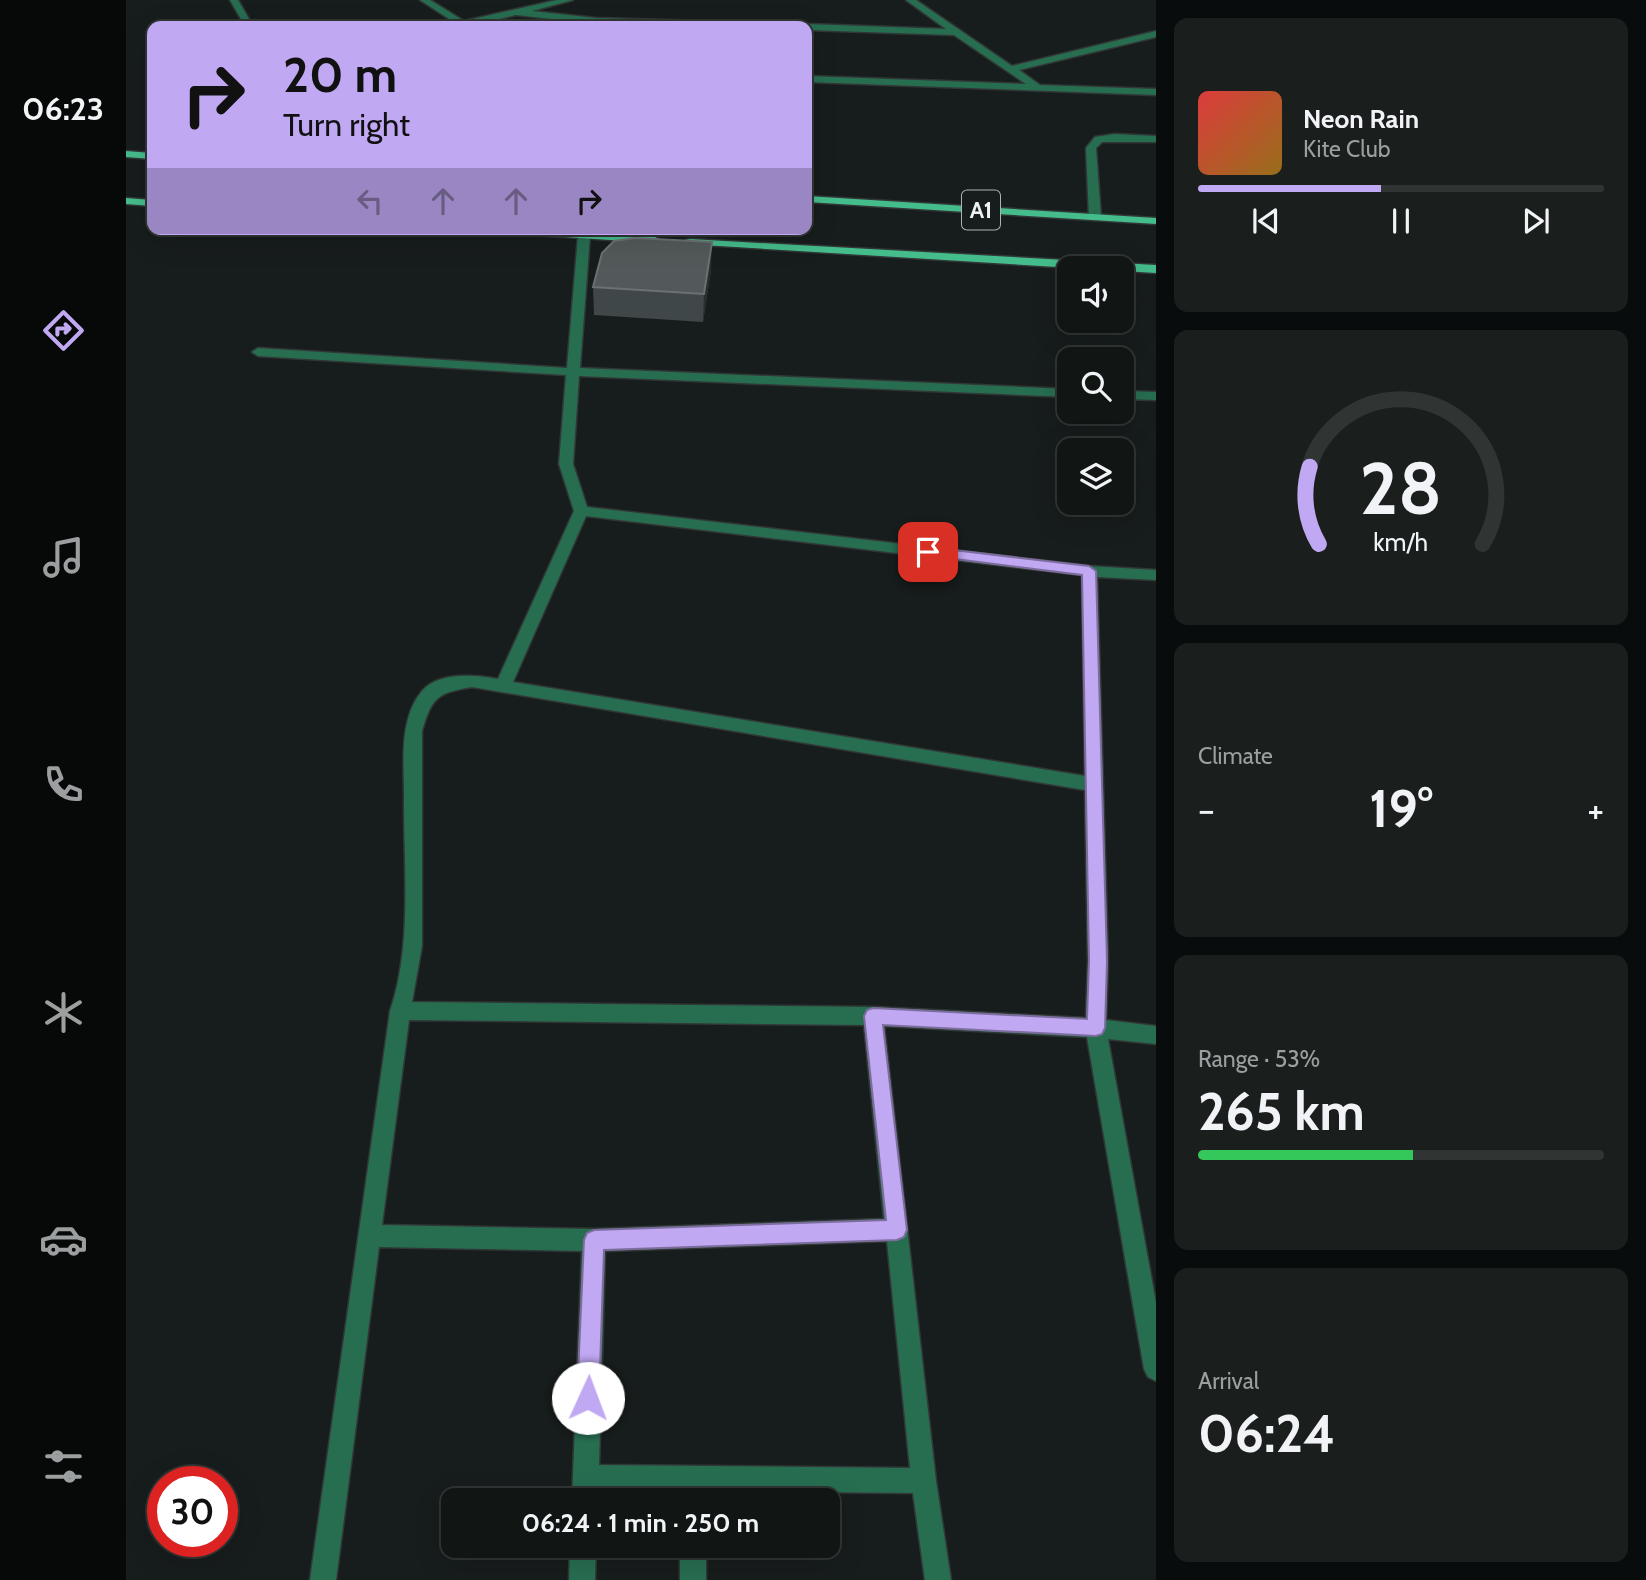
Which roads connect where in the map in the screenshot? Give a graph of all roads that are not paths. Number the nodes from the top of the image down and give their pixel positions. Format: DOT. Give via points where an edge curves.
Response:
graph roads {
  1 [pos="234,0"];
  2 [pos="424,0"];
  3 [pos="569,0"];
  4 [pos="918,2"];
  5 [pos="515,12"];
  6 [pos="246,21"];
  7 [pos="458,21"];
  8 [pos="480,21"];
  9 [pos="596,21"];
  10 [pos="812,27"];
  11 [pos="957,32"];
  12 [pos="1156,34"];
  13 [pos="1011,69"];
  14 [pos="812,79"];
  15 [pos="1039,88"];
  16 [pos="1156,92"];
  17 [pos="1156,139"];
  18 [pos="126,154"];
  19 [pos="147,156"];
  20 [pos="812,199"];
  21 [pos="126,201"];
  22 [pos="147,203"];
  23 [pos="1095,217"];
  24 [pos="1156,221"];
  25 [pos="571,235"];
  26 [pos="584,236"];
  27 [pos="668,241"];
  28 [pos="682,242"];
  29 [pos="1156,269"];
  30 [pos="258,352"];
  31 [pos="572,372"];
  32 [pos="1057,392"];
  33 [pos="1134,395"];
  34 [pos="1156,396"];
  35 [pos="581,511"];
  36 [pos="1089,571"];
  37 [pos="1156,575"];
  38 [pos="503,686"];
  39 [pos="1093,784"];
  40 [pos="400,1011"];
  41 [pos="873,1016"];
  42 [pos="1096,1028"];
  43 [pos="1156,1035"];
  44 [pos="897,1230"];
  45 [pos="370,1236"];
  46 [pos="594,1240"];
  47 [pos="1156,1369"];
  48 [pos="924,1480"];
  49 [pos="585,1488"];
  50 [pos="718,1488"];
  51 [pos="583,1558"];
  52 [pos="693,1558"];
  53 [pos="323,1580"];
  54 [pos="582,1580"];
  55 [pos="693,1580"];
  56 [pos="938,1580"];
  1 -- 6 [label="street"];
  2 -- 7 [label="street"];
  3 -- 5 [label="street"];
  4 -- 11 [label="street"];
  5 -- 8 [label="street"];
  5 -- 9 [label="street"];
  10 -- 11 [label="street"];
  11 -- 13 [label="street"];
  12 -- 13 [label="street"];
  13 -- 15 [label="street"];
  14 -- 15 [label="street"];
  15 -- 16 [label="street"];
  17 -- 23 [label="street" via="1114,136 1099,139 1091,148"];
  18 -- 19 [label="main road"];
  20 -- 23 [label="main road, A1"];
  21 -- 22 [label="main road"];
  23 -- 24 [label="main road, A1"];
  25 -- 26 [label="main road"];
  26 -- 27 [label="main road"];
  26 -- 31 [label="street"];
  28 -- 29 [label="main road, A1"];
  30 -- 31 [label="street"];
  31 -- 32 [label="street"];
  31 -- 35 [label="street" via="566,464"];
  33 -- 34 [label="street"];
  35 -- 36 [label="street"];
  35 -- 38 [label="street"];
  36 -- 37 [label="street"];
  36 -- 39 [label="street"];
  38 -- 39 [label="street"];
  38 -- 40 [label="street" via="472,681 439,687 423,698 414,731 412,946"];
  39 -- 42 [label="street"];
  40 -- 41 [label="street"];
  40 -- 45 [label="street"];
  41 -- 42 [label="street"];
  41 -- 44 [label="street"];
  42 -- 43 [label="street"];
  42 -- 47 [label="street"];
  44 -- 46 [label="street"];
  44 -- 48 [label="street"];
  45 -- 46 [label="street"];
  45 -- 53 [label="street"];
  46 -- 49 [label="street"];
  48 -- 50 [label="street"];
  48 -- 56 [label="street"];
  51 -- 54 [label="street"];
  52 -- 55 [label="street"];
}
